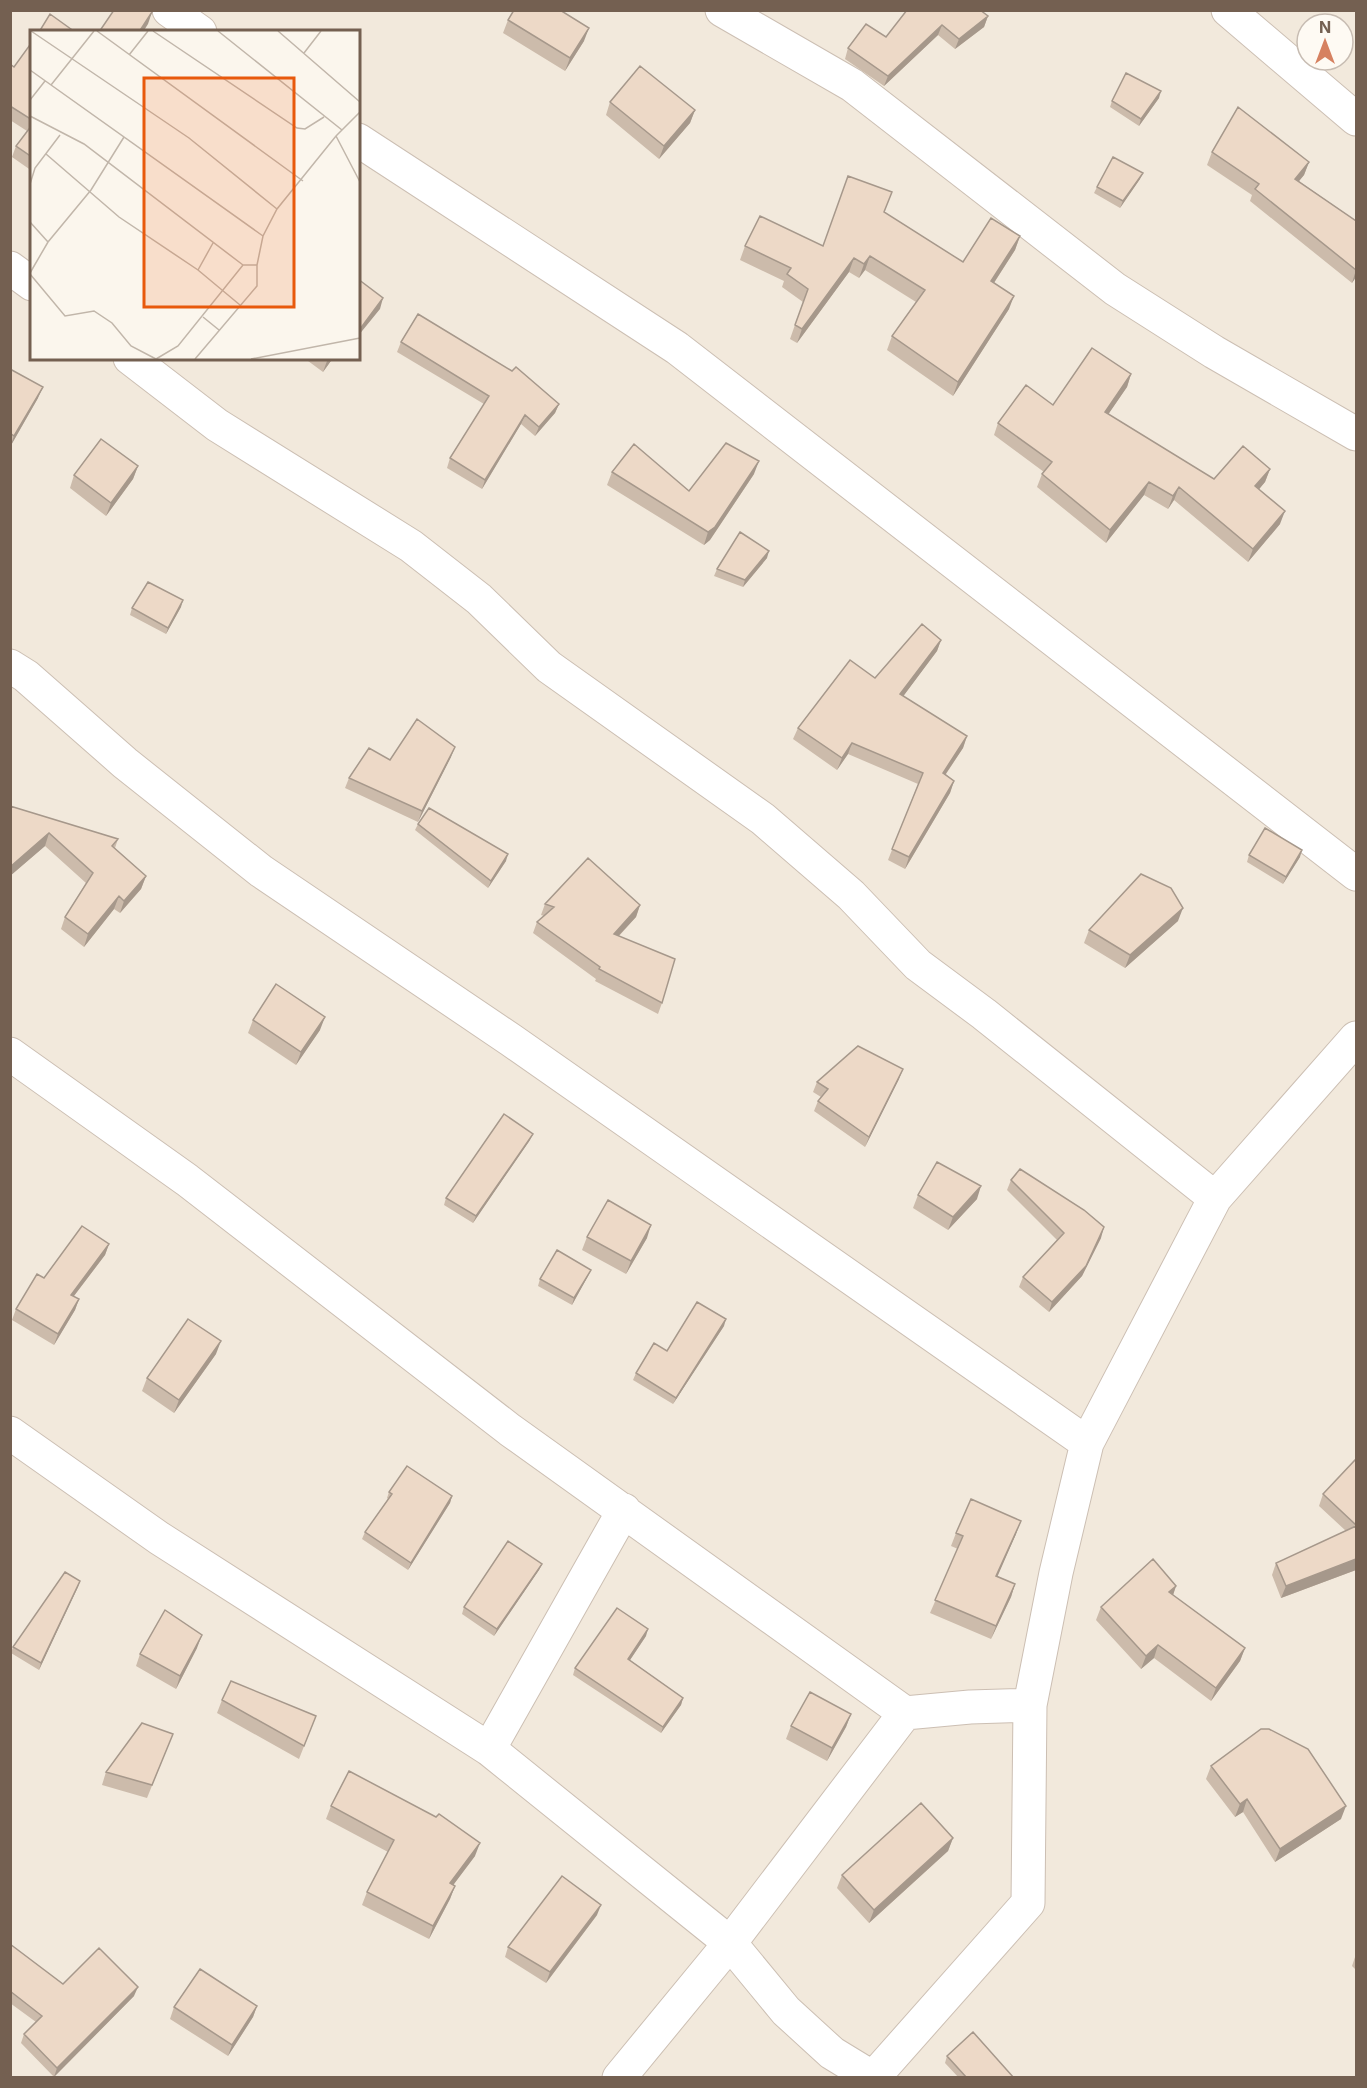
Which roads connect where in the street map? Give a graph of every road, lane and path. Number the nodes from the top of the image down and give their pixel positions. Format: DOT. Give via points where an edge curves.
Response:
graph roads {
  1 [pos="169,10"];
  2 [pos="722,10"];
  3 [pos="1228,10"];
  4 [pos="197,30"];
  5 [pos="1356,119"];
  6 [pos="360,141"];
  7 [pos="10,268"];
  8 [pos="30,283"];
  9 [pos="133,360"];
  10 [pos="1356,434"];
  11 [pos="10,666"];
  12 [pos="1356,874"];
  13 [pos="1356,1038"];
  14 [pos="10,1054"];
  15 [pos="1215,1198"];
  16 [pos="10,1433"];
  17 [pos="1087,1443"];
  18 [pos="624,1510"];
  19 [pos="1030,1705"];
  20 [pos="904,1713"];
  21 [pos="489,1749"];
  22 [pos="730,1943"];
  23 [pos="619,2078"];
  1 -- 4 [label="street"];
  2 -- 10 [label="street" via="852,85 1115,289"];
  3 -- 5 [label="street"];
  6 -- 12 [label="street" via="677,348"];
  7 -- 8 [label="street"];
  9 -- 15 [label="street" via="217,425 419,552 479,599 549,667 763,819 851,895 918,965"];
  11 -- 17 [label="street" via="261,871 521,1047"];
  13 -- 15 [label="street"];
  14 -- 18 [label="street" via="187,1180 501,1423"];
  15 -- 17 [label="street"];
  16 -- 21 [label="street" via="159,1538"];
  17 -- 19 [label="street"];
  18 -- 20 [label="street"];
  18 -- 21 [label="street"];
  19 -- 20 [label="street"];
  19 -- 22 [label="street" via="1029,1903 873,2078 832,2053 786,2012"];
  20 -- 22 [label="street"];
  21 -- 22 [label="street"];
  22 -- 23 [label="street"];
}
